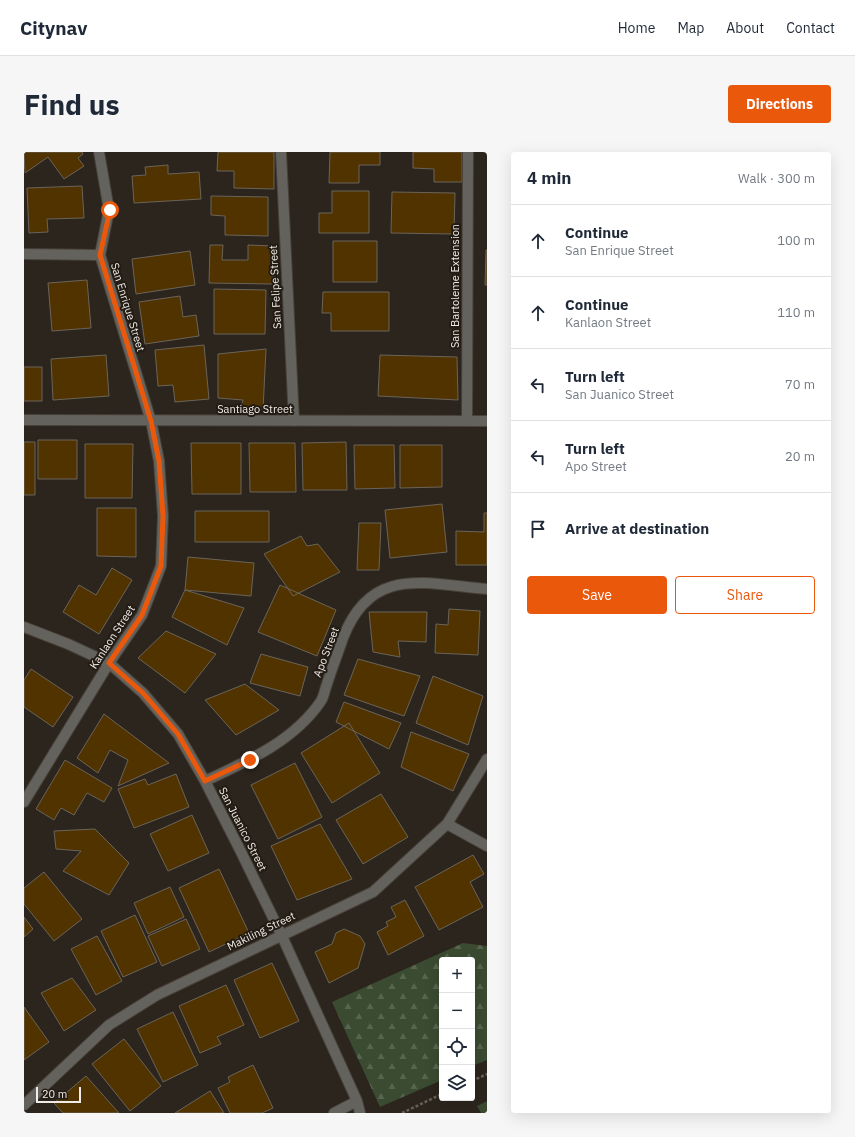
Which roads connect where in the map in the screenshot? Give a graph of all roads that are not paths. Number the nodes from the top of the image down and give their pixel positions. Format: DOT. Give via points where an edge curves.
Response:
graph roads {
  1 [pos="99,152"];
  2 [pos="281,152"];
  3 [pos="468,152"];
  4 [pos="24,254"];
  5 [pos="100,255"];
  6 [pos="24,420"];
  7 [pos="151,421"];
  8 [pos="294,421"];
  9 [pos="467,421"];
  10 [pos="487,421"];
  11 [pos="487,589"];
  12 [pos="24,627"];
  13 [pos="109,663"];
  14 [pos="487,759"];
  15 [pos="205,781"];
  16 [pos="24,802"];
  17 [pos="447,824"];
  18 [pos="487,846"];
  19 [pos="281,934"];
  20 [pos="357,1101"];
  21 [pos="24,1105"];
  22 [pos="334,1113"];
  23 [pos="360,1113"];
  1 -- 5 [label="street, San Enrique Street" via="110,210"];
  2 -- 8 [label="street, San Felipe Street"];
  3 -- 9 [label="street, San Bartoleme Extension"];
  4 -- 5 [label="street"];
  5 -- 7 [label="street, San Enrique Street"];
  6 -- 7 [label="street, Santiago Street"];
  7 -- 8 [label="street, Santiago Street"];
  7 -- 13 [label="street, Kanlaon Street" via="160,469 163,516 161,566 142,615"];
  8 -- 9 [label="street, Santiago Street"];
  9 -- 10 [label="street, Santiago Street"];
  11 -- 15 [label="street, Apo Street" via="407,582 384,588 361,605 344,636 321,700 290,735 250,760"];
  12 -- 13 [label="street, San Juanico Street"];
  13 -- 15 [label="street, San Juanico Street" via="143,693 178,734"];
  13 -- 16 [label="street, Kanlaon Street"];
  14 -- 17 [label="street, Makiling Street"];
  15 -- 19 [label="street, San Juanico Street"];
  17 -- 18 [label="street"];
  17 -- 19 [label="street, Makiling Street" via="373,892"];
  19 -- 20 [label="street, San Juanico Street"];
  19 -- 21 [label="street, Makiling Street" via="157,995 109,1025"];
  20 -- 22 [label="street"];
  20 -- 23 [label="street, San Juanico Street"];
}
